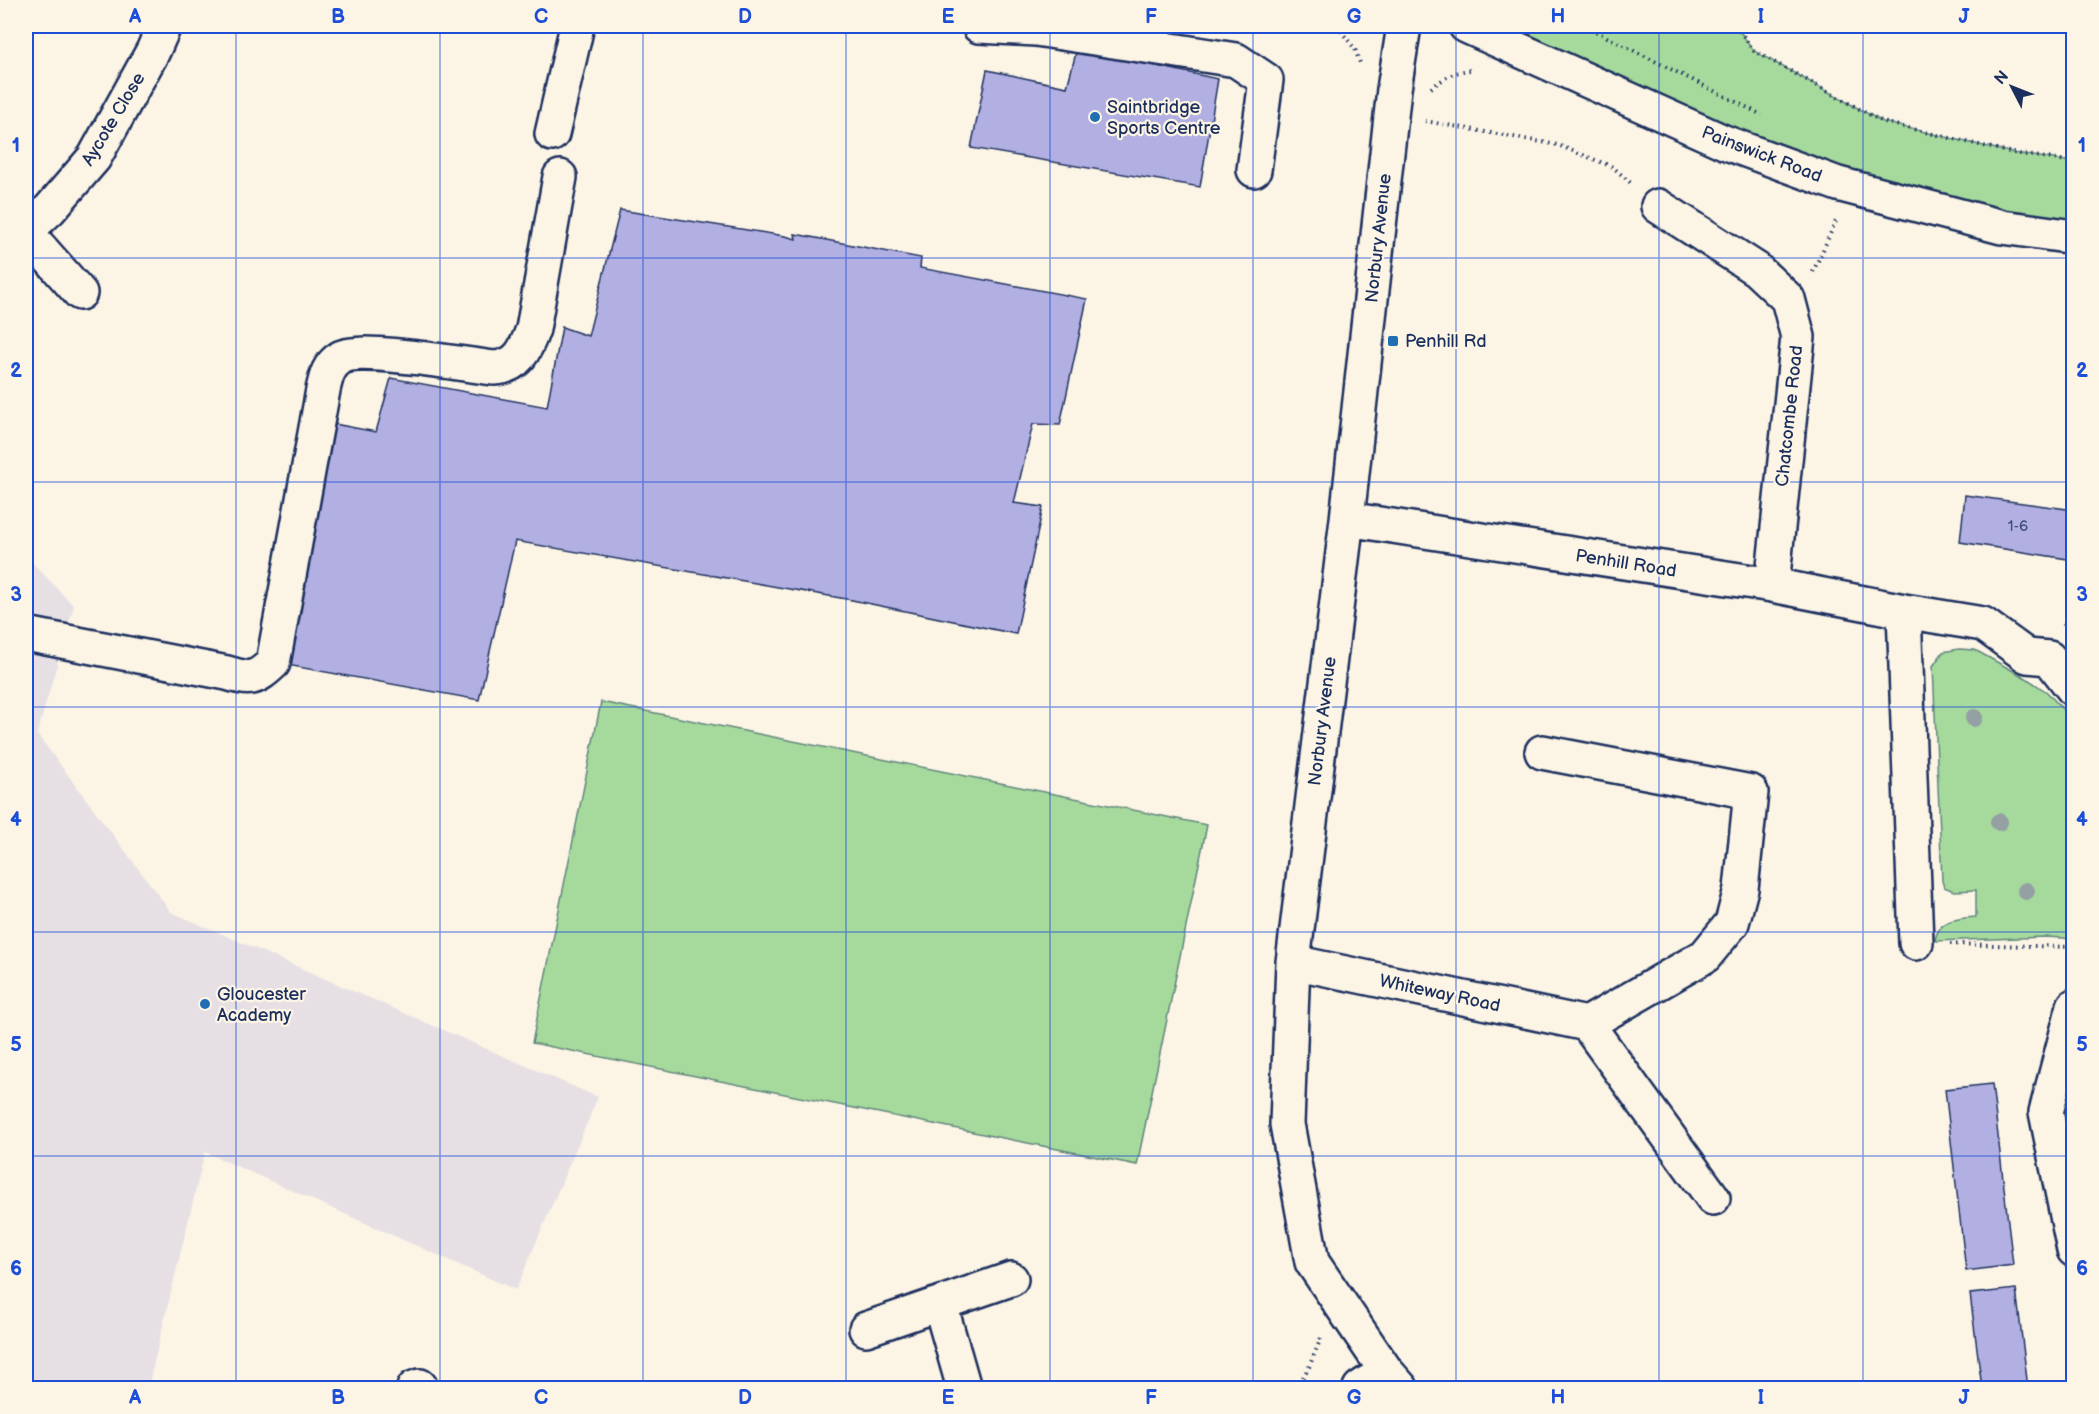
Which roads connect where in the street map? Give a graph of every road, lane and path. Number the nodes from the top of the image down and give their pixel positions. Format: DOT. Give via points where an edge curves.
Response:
graph roads {
  1 [pos="164,26"];
  2 [pos="577,26"];
  3 [pos="979,26"];
  4 [pos="1404,26"];
  5 [pos="1466,26"];
  6 [pos="1585,26"];
  7 [pos="1736,26"];
  8 [pos="1036,28"];
  9 [pos="1423,120"];
  10 [pos="1772,120"];
  11 [pos="552,134"];
  12 [pos="2073,162"];
  13 [pos="1254,170"];
  14 [pos="560,177"];
  15 [pos="1852,187"];
  16 [pos="1658,206"];
  17 [pos="26,232"];
  18 [pos="2073,237"];
  19 [pos="80,293"];
  20 [pos="1792,316"];
  21 [pos="1347,519"];
  22 [pos="1772,585"];
  23 [pos="1904,611"];
  24 [pos="26,634"];
  25 [pos="2073,690"];
  26 [pos="1542,752"];
  27 [pos="1916,943"];
  28 [pos="2073,947"];
  29 [pos="1293,962"];
  30 [pos="2073,1006"];
  31 [pos="1587,1024"];
  32 [pos="1713,1198"];
  33 [pos="2073,1250"];
  34 [pos="1011,1279"];
  35 [pos="940,1304"];
  36 [pos="866,1329"];
  37 [pos="1323,1332"];
  38 [pos="1382,1383"];
  39 [pos="964,1389"];
  40 [pos="1297,1389"];
  1 -- 17 [label="street, Aycote Close" via="93,158"];
  2 -- 11 [label="street"];
  3 -- 8 [label="street"];
  4 -- 21 [label="street, Norbury Avenue"];
  5 -- 15 [label="street, Painswick Road" via="1724,142"];
  6 -- 10 [label="path"];
  7 -- 12 [label="path" via="1754,51 1883,122 2013,153"];
  8 -- 13 [label="street" via="1236,60 1266,80"];
  9 -- 16 [label="path" via="1568,149 1612,167"];
  14 -- 24 [label="street" via="532,329 526,349 515,361 494,368 358,354 342,356 328,369 273,663 262,674 247,679"];
  15 -- 18 [label="street, Painswick Road" via="2001,227"];
  15 -- 20 [label="path"];
  16 -- 20 [label="street, Chatcombe Road" via="1756,269 1788,299"];
  17 -- 19 [label="street, Aycote Close"];
  20 -- 22 [label="street, Chatcombe Road" via="1798,337"];
  21 -- 22 [label="street, Penhill Road"];
  21 -- 29 [label="street, Norbury Avenue"];
  22 -- 23 [label="street, Penhill Road"];
  23 -- 25 [label="street, Penhill Road" via="1983,624 2027,656 2049,658"];
  23 -- 27 [label="street"];
  26 -- 31 [label="street" via="1751,792 1741,889 1732,923 1705,956"];
  27 -- 28 [label="path"];
  29 -- 31 [label="street, Whiteway Road"];
  29 -- 38 [label="street, Norbury Avenue" via="1287,1124 1312,1262"];
  30 -- 33 [label="street" via="2046,1112"];
  31 -- 32 [label="street"];
  34 -- 35 [label="street"];
  35 -- 36 [label="street"];
  35 -- 39 [label="street"];
  37 -- 40 [label="path"];
}
